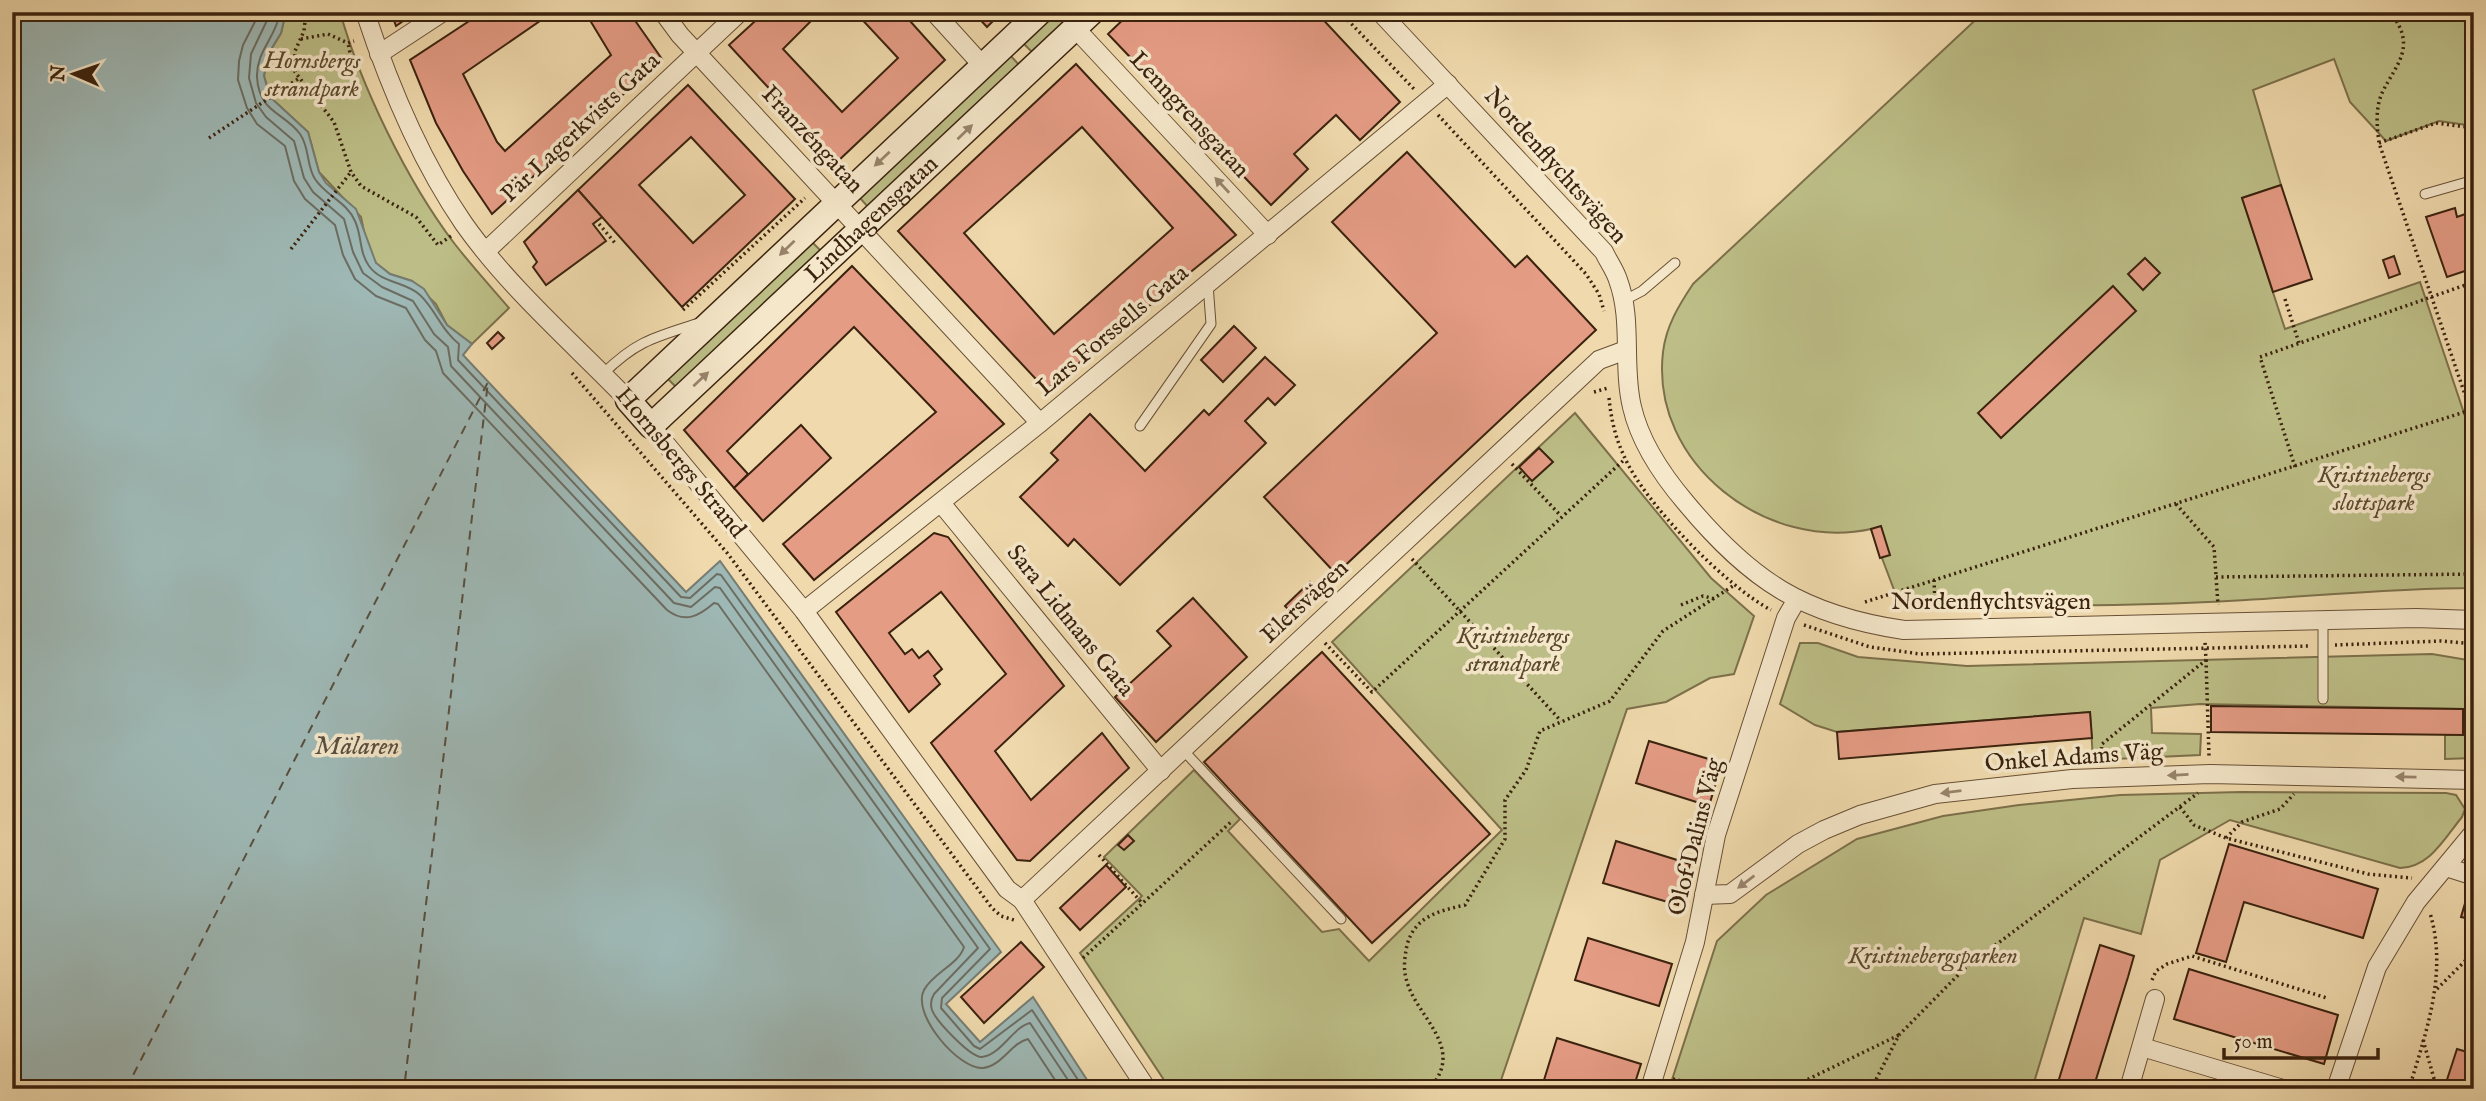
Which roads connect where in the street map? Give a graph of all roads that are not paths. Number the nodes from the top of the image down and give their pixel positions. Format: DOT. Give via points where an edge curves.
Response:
graph roads {
  1 [pos="365,12"];
  2 [pos="443,12"];
  3 [pos="663,12"];
  4 [pos="740,12"];
  5 [pos="934,12"];
  6 [pos="1040,12"];
  7 [pos="1380,12"];
  8 [pos="1083,20"];
  9 [pos="697,52"];
  10 [pos="379,54"];
  11 [pos="983,66"];
  12 [pos="1448,84"];
  13 [pos="2474,180"];
  14 [pos="2425,194"];
  15 [pos="836,201"];
  16 [pos="862,230"];
  17 [pos="1268,235"];
  18 [pos="486,251"];
  19 [pos="1675,263"];
  20 [pos="1208,284"];
  21 [pos="1623,301"];
  22 [pos="714,318"];
  23 [pos="1617,352"];
  24 [pos="603,374"];
  25 [pos="628,400"];
  26 [pos="1040,423"];
  27 [pos="651,426"];
  28 [pos="1140,426"];
  29 [pos="941,503"];
  30 [pos="1797,600"];
  31 [pos="804,611"];
  32 [pos="2474,620"];
  33 [pos="2323,621"];
  34 [pos="2323,699"];
  35 [pos="1183,750"];
  36 [pos="1161,771"];
  37 [pos="2474,780"];
  38 [pos="2474,832"];
  39 [pos="2446,867"];
  40 [pos="2474,876"];
  41 [pos="1704,895"];
  42 [pos="1022,900"];
  43 [pos="1341,919"];
  44 [pos="2155,999"];
  45 [pos="2142,1047"];
  46 [pos="1147,1089"];
  47 [pos="1650,1089"];
  48 [pos="2129,1089"];
  49 [pos="2283,1089"];
  50 [pos="2336,1089"];
  1 -- 10 [label="street, Hornsbergs Strand"];
  2 -- 10 [label="street"];
  3 -- 9 [label="street, Franzéngatan"];
  4 -- 9 [label="street, Pär Lagerkvists Gata"];
  5 -- 11 [label="street"];
  6 -- 11 [label="street, Lindhagensgatan"];
  7 -- 12 [label="street, Nordenflychtsvägen"];
  16 -- 8 [label="street, Lindhagensgatan, one-way"];
  17 -- 8 [label="street, Lenngrensgatan, one-way"];
  9 -- 15 [label="street, Franzéngatan"];
  9 -- 18 [label="street, Pär Lagerkvists Gata"];
  10 -- 18 [label="street, Hornsbergs Strand" via="432,173"];
  11 -- 15 [label="street, Lindhagensgatan, one-way"];
  12 -- 17 [label="street, Lars Forssells Gata"];
  12 -- 21 [label="street, Nordenflychtsvägen" via="1604,251"];
  13 -- 14 [label="lane"];
  15 -- 16 [label="street, Franzéngatan"];
  15 -- 22 [label="street, Lindhagensgatan, one-way"];
  16 -- 26 [label="street, Franzéngatan"];
  27 -- 16 [label="street, Lindhagensgatan, one-way"];
  17 -- 20 [label="street, Lars Forssells Gata"];
  18 -- 24 [label="street, Hornsbergs Strand"];
  19 -- 21 [label="lane"];
  20 -- 26 [label="street, Lars Forssells Gata"];
  20 -- 28 [label="lane" via="1211,324"];
  21 -- 23 [label="street, Nordenflychtsvägen"];
  22 -- 24 [label="lane" via="642,341"];
  22 -- 25 [label="street, Lindhagensgatan"];
  23 -- 30 [label="street, Nordenflychtsvägen" via="1648,449 1675,491 1741,563"];
  23 -- 35 [label="street, Elersvägen" via="1599,360"];
  24 -- 25 [label="street, Hornsbergs Strand"];
  25 -- 27 [label="street, Hornsbergs Strand"];
  26 -- 29 [label="street, Lars Forssells Gata"];
  27 -- 31 [label="street, Hornsbergs Strand"];
  29 -- 31 [label="street, Lars Forssells Gata"];
  29 -- 36 [label="street, Sara Lidmans Gata"];
  30 -- 33 [label="street, Nordenflychtsvägen" via="1850,620 1904,630"];
  30 -- 41 [label="street, Olof Dalins Väg" via="1786,618 1716,835"];
  31 -- 42 [label="street, Hornsbergs Strand" via="1007,889"];
  32 -- 33 [label="street, Nordenflychtsvägen"];
  33 -- 34 [label="lane"];
  35 -- 36 [label="street, Elersvägen"];
  35 -- 43 [label="lane"];
  36 -- 42 [label="street, Elersvägen"];
  37 -- 41 [label="street, Onkel Adams Väg, one-way" via="2210,774 2072,779 1935,794 1836,825 1798,844 1730,894"];
  38 -- 39 [label="street"];
  39 -- 40 [label="street"];
  39 -- 50 [label="street" via="2416,902 2377,967"];
  41 -- 47 [label="street, Olof Dalins Väg" via="1695,942"];
  42 -- 46 [label="street, Hornsbergs Strand"];
  44 -- 45 [label="street"];
  45 -- 48 [label="street"];
  45 -- 49 [label="street"];
}
